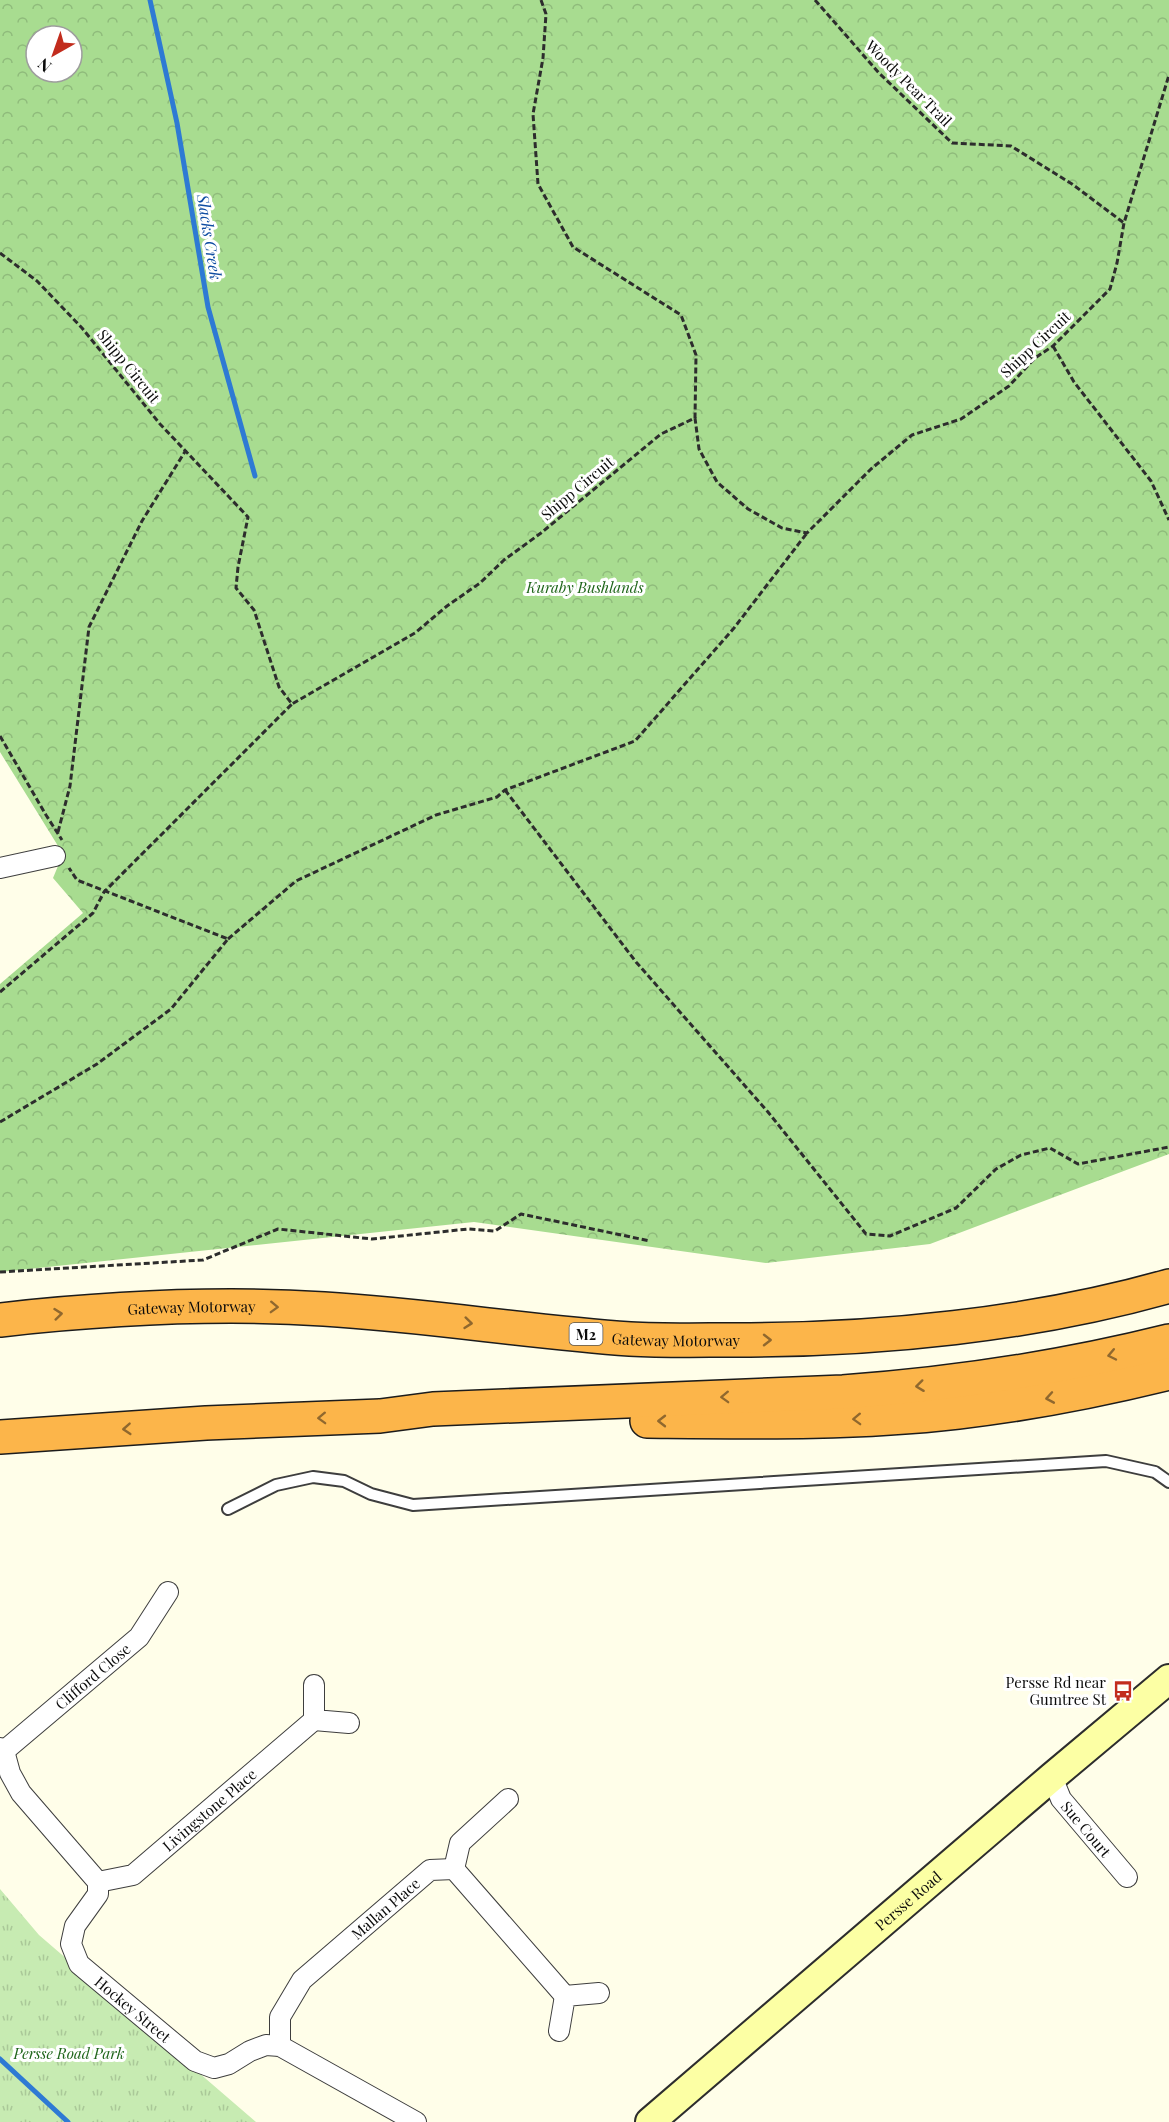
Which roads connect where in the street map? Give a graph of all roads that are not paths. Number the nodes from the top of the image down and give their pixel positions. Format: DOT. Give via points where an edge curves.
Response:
graph roads {
  1 [pos="56,855"];
  2 [pos="0,868"];
  3 [pos="1169,1286"];
  4 [pos="0,1320"];
  5 [pos="1169,1341"];
  6 [pos="1169,1373"];
  7 [pos="381,1416"];
  8 [pos="0,1437"];
  9 [pos="1169,1482"];
  10 [pos="228,1509"];
  11 [pos="168,1592"];
  12 [pos="1169,1679"];
  13 [pos="314,1685"];
  14 [pos="314,1720"];
  15 [pos="349,1724"];
  16 [pos="2,1750"];
  17 [pos="1052,1777"];
  18 [pos="508,1799"];
  19 [pos="453,1869"];
  20 [pos="1127,1877"];
  21 [pos="98,1882"];
  22 [pos="599,1993"];
  23 [pos="566,1996"];
  24 [pos="559,2031"];
  25 [pos="280,2046"];
  26 [pos="416,2122"];
  27 [pos="650,2122"];
  1 -- 2 [label="street"];
  4 -- 3 [label="highway, Gateway Motorway / M2, one-way" via="160,1307 255,1306 410,1316 632,1339 806,1340 1033,1316"];
  5 -- 7 [label="highway, one-way" via="1051,1368 911,1387 433,1409"];
  6 -- 7 [label="highway, one-way" via="1012,1405 873,1419 444,1425"];
  7 -- 8 [label="highway, one-way"];
  9 -- 10 [label="lane" via="1155,1472 1106,1461 413,1505 371,1494 344,1480 313,1477 276,1485"];
  11 -- 16 [label="street, Clifford Close" via="139,1637"];
  12 -- 17 [label="street, Persse Road"];
  13 -- 14 [label="street"];
  14 -- 15 [label="street"];
  14 -- 21 [label="street, Livingstone Place" via="133,1875"];
  16 -- 21 [label="street" via="21,1793"];
  17 -- 20 [label="street, Sue Court" via="1061,1799"];
  17 -- 27 [label="street, Persse Road"];
  18 -- 19 [label="street" via="460,1843"];
  19 -- 23 [label="street"];
  19 -- 25 [label="street, Mallan Place" via="430,1870 302,1980 280,2018"];
  21 -- 25 [label="street, Hockey Street" via="98,1894 75,1926 71,1944 79,1964 195,2061 214,2068 266,2045"];
  22 -- 23 [label="street"];
  23 -- 24 [label="street"];
  25 -- 26 [label="street"];
}
